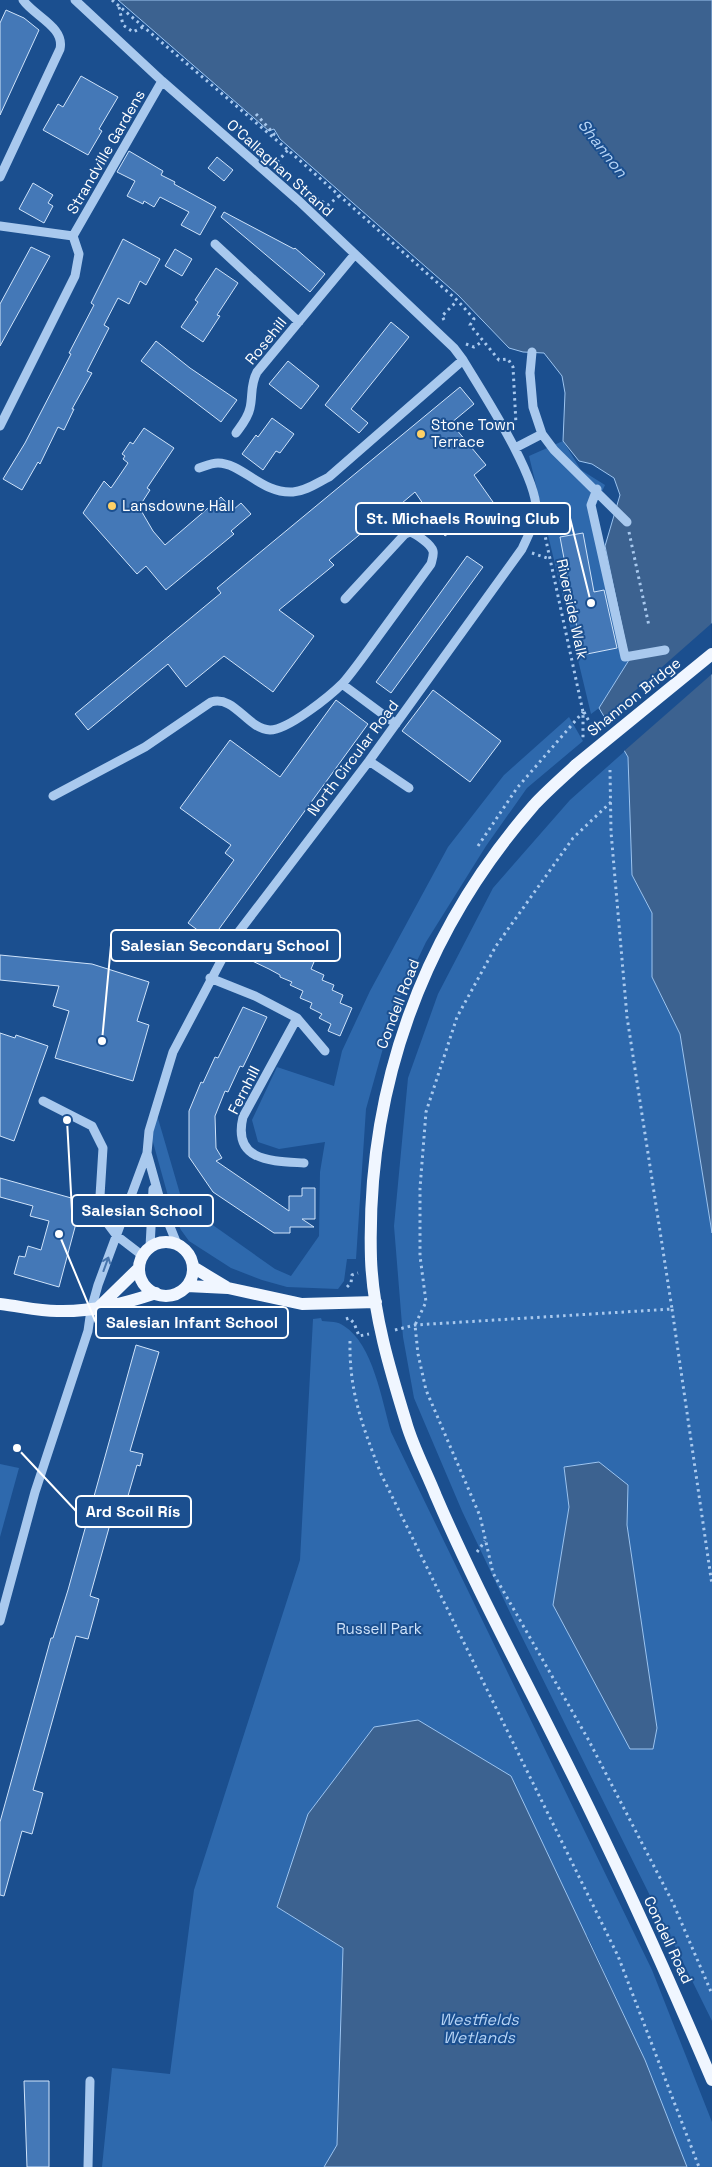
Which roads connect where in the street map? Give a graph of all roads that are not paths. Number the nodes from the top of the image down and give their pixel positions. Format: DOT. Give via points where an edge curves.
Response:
graph roads {
  1 [pos="23,0"];
  2 [pos="75,0"];
  3 [pos="162,82"];
  4 [pos="0,178"];
  5 [pos="0,226"];
  6 [pos="72,236"];
  7 [pos="215,244"];
  8 [pos="355,254"];
  9 [pos="299,322"];
  10 [pos="532,352"];
  11 [pos="463,360"];
  12 [pos="0,426"];
  13 [pos="236,434"];
  14 [pos="542,434"];
  15 [pos="515,448"];
  16 [pos="199,468"];
  17 [pos="597,490"];
  18 [pos="627,522"];
  19 [pos="345,599"];
  20 [pos="665,650"];
  21 [pos="712,654"];
  22 [pos="342,684"];
  23 [pos="396,724"];
  24 [pos="370,761"];
  25 [pos="576,765"];
  26 [pos="409,788"];
  27 [pos="53,796"];
  28 [pos="210,978"];
  29 [pos="297,1018"];
  30 [pos="325,1052"];
  31 [pos="43,1101"];
  32 [pos="147,1153"];
  33 [pos="304,1163"];
  34 [pos="154,1182"];
  35 [pos="117,1236"];
  36 [pos="177,1244"];
  37 [pos="144,1257"];
  38 [pos="193,1267"];
  39 [pos="186,1286"];
  40 [pos="228,1288"];
  41 [pos="156,1293"];
  42 [pos="376,1302"];
  43 [pos="0,1304"];
  44 [pos="94,1310"];
  45 [pos="0,1621"];
  46 [pos="712,2080"];
  47 [pos="90,2082"];
  48 [pos="88,2167"];
  1 -- 4 [label="street" via="58,32 62,42"];
  2 -- 3 [label="street, O'Callaghan Strand"];
  3 -- 6 [label="street, Strandville Gardens"];
  3 -- 8 [label="street, O'Callaghan Strand"];
  5 -- 6 [label="street, Strandville Gardens"];
  6 -- 12 [label="street, Strandville Gardens" via="79,254 75,276"];
  7 -- 9 [label="street, Rosehill"];
  8 -- 9 [label="street, Rosehill"];
  8 -- 11 [label="street, O'Callaghan Strand"];
  9 -- 13 [label="street, Rosehill" via="253,380 250,408"];
  10 -- 14 [label="street" via="533,407"];
  11 -- 15 [label="street"];
  11 -- 16 [label="street" via="329,477 303,490 291,492 264,486 232,466 218,463"];
  14 -- 15 [label="street"];
  14 -- 17 [label="street" via="554,450"];
  15 -- 23 [label="street, North Circular Road" via="531,486 536,513 522,549"];
  17 -- 18 [label="street"];
  17 -- 20 [label="street" via="591,505 625,657"];
  19 -- 22 [label="street" via="405,534 414,534 434,552 431,564"];
  21 -- 25 [label="main road, Shannon Bridge, bridge"];
  22 -- 23 [label="street"];
  22 -- 27 [label="street" via="289,725 270,730 260,727 222,701 210,702 145,747"];
  23 -- 24 [label="street, North Circular Road"];
  24 -- 26 [label="street"];
  24 -- 28 [label="street, North Circular Road" via="230,942"];
  25 -- 42 [label="main road, Condell Road" via="536,804 504,843 445,932 415,996 395,1052 380,1119 372,1193 371,1259"];
  28 -- 29 [label="street"];
  28 -- 32 [label="street, North Circular Road" via="173,1052 150,1131"];
  29 -- 30 [label="street"];
  29 -- 33 [label="street, Fernhill" via="243,1117 240,1129 249,1150 258,1157 268,1161"];
  31 -- 35 [label="street" via="92,1126 103,1148 99,1212"];
  32 -- 34 [label="street, North Circular Road"];
  32 -- 35 [label="street"];
  34 -- 36 [label="street, North Circular Road"];
  34 -- 37 [label="street, North Circular Road"];
  35 -- 37 [label="street"];
  44 -- 35 [label="street, one-way"];
  36 -- 37 [label="main road" via="159,1243"];
  36 -- 38 [label="main road" via="188,1253"];
  37 -- 41 [label="main road" via="144,1283"];
  37 -- 44 [label="main road"];
  38 -- 39 [label="main road"];
  38 -- 40 [label="main road"];
  39 -- 40 [label="main road"];
  39 -- 41 [label="main road" via="172,1295"];
  40 -- 42 [label="main road" via="302,1304"];
  41 -- 44 [label="main road"];
  42 -- 46 [label="main road, Condell Road" via="406,1426 468,1565 592,1813"];
  43 -- 44 [label="main road" via="57,1311"];
  44 -- 45 [label="street" via="35,1492"];
  47 -- 48 [label="street"];
}
